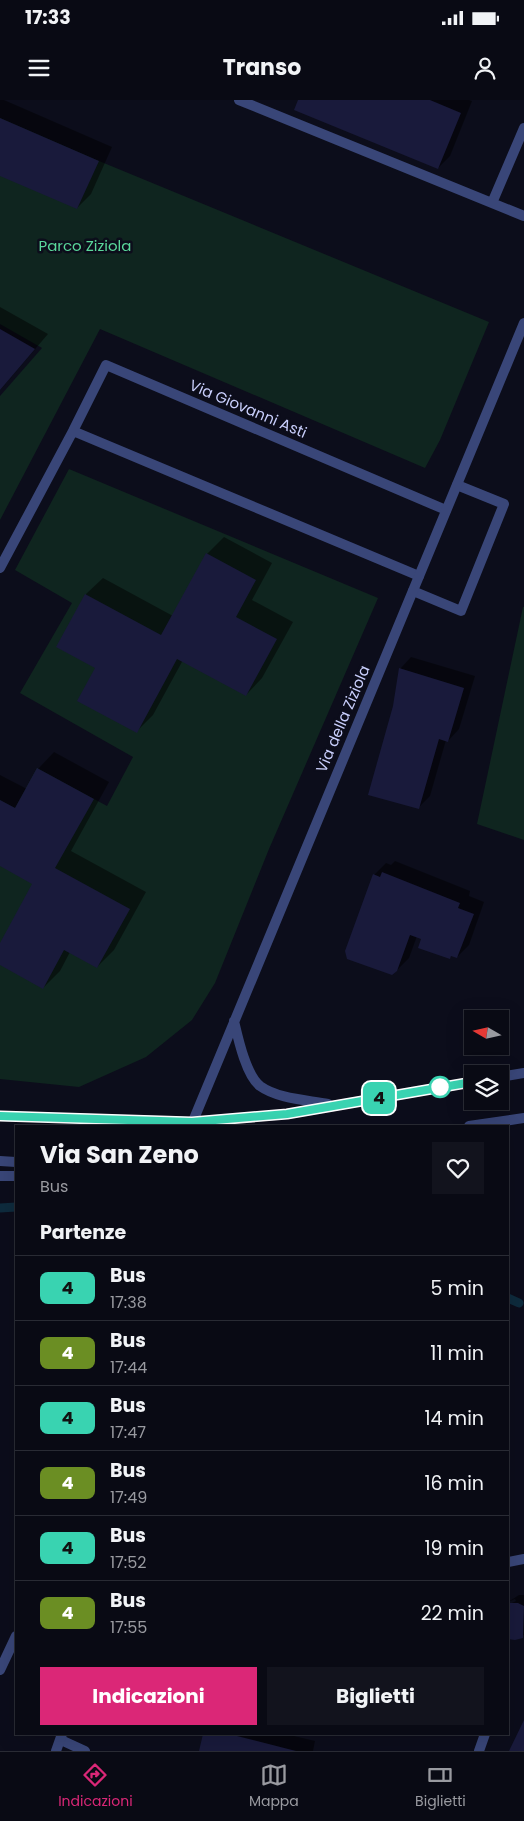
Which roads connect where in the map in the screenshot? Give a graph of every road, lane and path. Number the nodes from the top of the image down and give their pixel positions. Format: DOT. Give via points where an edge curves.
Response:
graph roads {
  1 [pos="239,100"];
  2 [pos="524,128"];
  3 [pos="492,203"];
  4 [pos="524,216"];
  5 [pos="524,323"];
  6 [pos="73,432"];
  7 [pos="457,485"];
  8 [pos="446,510"];
  9 [pos="0,568"];
  10 [pos="419,576"];
  11 [pos="413,591"];
  12 [pos="234,1021"];
  13 [pos="524,1073"];
  14 [pos="509,1076"];
  15 [pos="464,1083"];
  16 [pos="337,1105"];
  17 [pos="0,1116"];
  18 [pos="524,1118"];
  19 [pos="191,1124"];
  20 [pos="476,1125"];
  21 [pos="0,1161"];
  22 [pos="15,1162"];
  23 [pos="0,1176"];
  24 [pos="15,1176"];
  25 [pos="524,1560"];
  26 [pos="509,1562"];
  27 [pos="15,1638"];
  28 [pos="0,1670"];
  29 [pos="486,1735"];
  30 [pos="61,1737"];
  31 [pos="56,1751"];
  32 [pos="86,1751"];
  33 [pos="479,1751"];
  1 -- 3 [label="street"];
  2 -- 3 [label="street"];
  3 -- 4 [label="street"];
  5 -- 7 [label="street, Via della Ziziola"];
  6 -- 8 [label="street, Via Giovanni Asti" via="106,365"];
  6 -- 9 [label="street, Via Giovanni Asti"];
  6 -- 10 [label="street"];
  7 -- 8 [label="street, Via della Ziziola"];
  7 -- 11 [label="street" via="504,504 461,611"];
  8 -- 10 [label="street, Via della Ziziola"];
  10 -- 11 [label="street, Via della Ziziola"];
  11 -- 12 [label="street, Via della Ziziola"];
  12 -- 16 [label="street" via="245,1062 260,1085 287,1097"];
  12 -- 19 [label="street, Via della Ziziola"];
  13 -- 14 [label="street"];
  15 -- 16 [label="street"];
  16 -- 19 [label="street"];
  17 -- 19 [label="street"];
  18 -- 20 [label="street"];
  21 -- 22 [label="street"];
  23 -- 24 [label="street"];
  25 -- 26 [label="street"];
  27 -- 28 [label="street"];
  29 -- 33 [label="street"];
  30 -- 31 [label="street"];
  30 -- 32 [label="street"];
}
